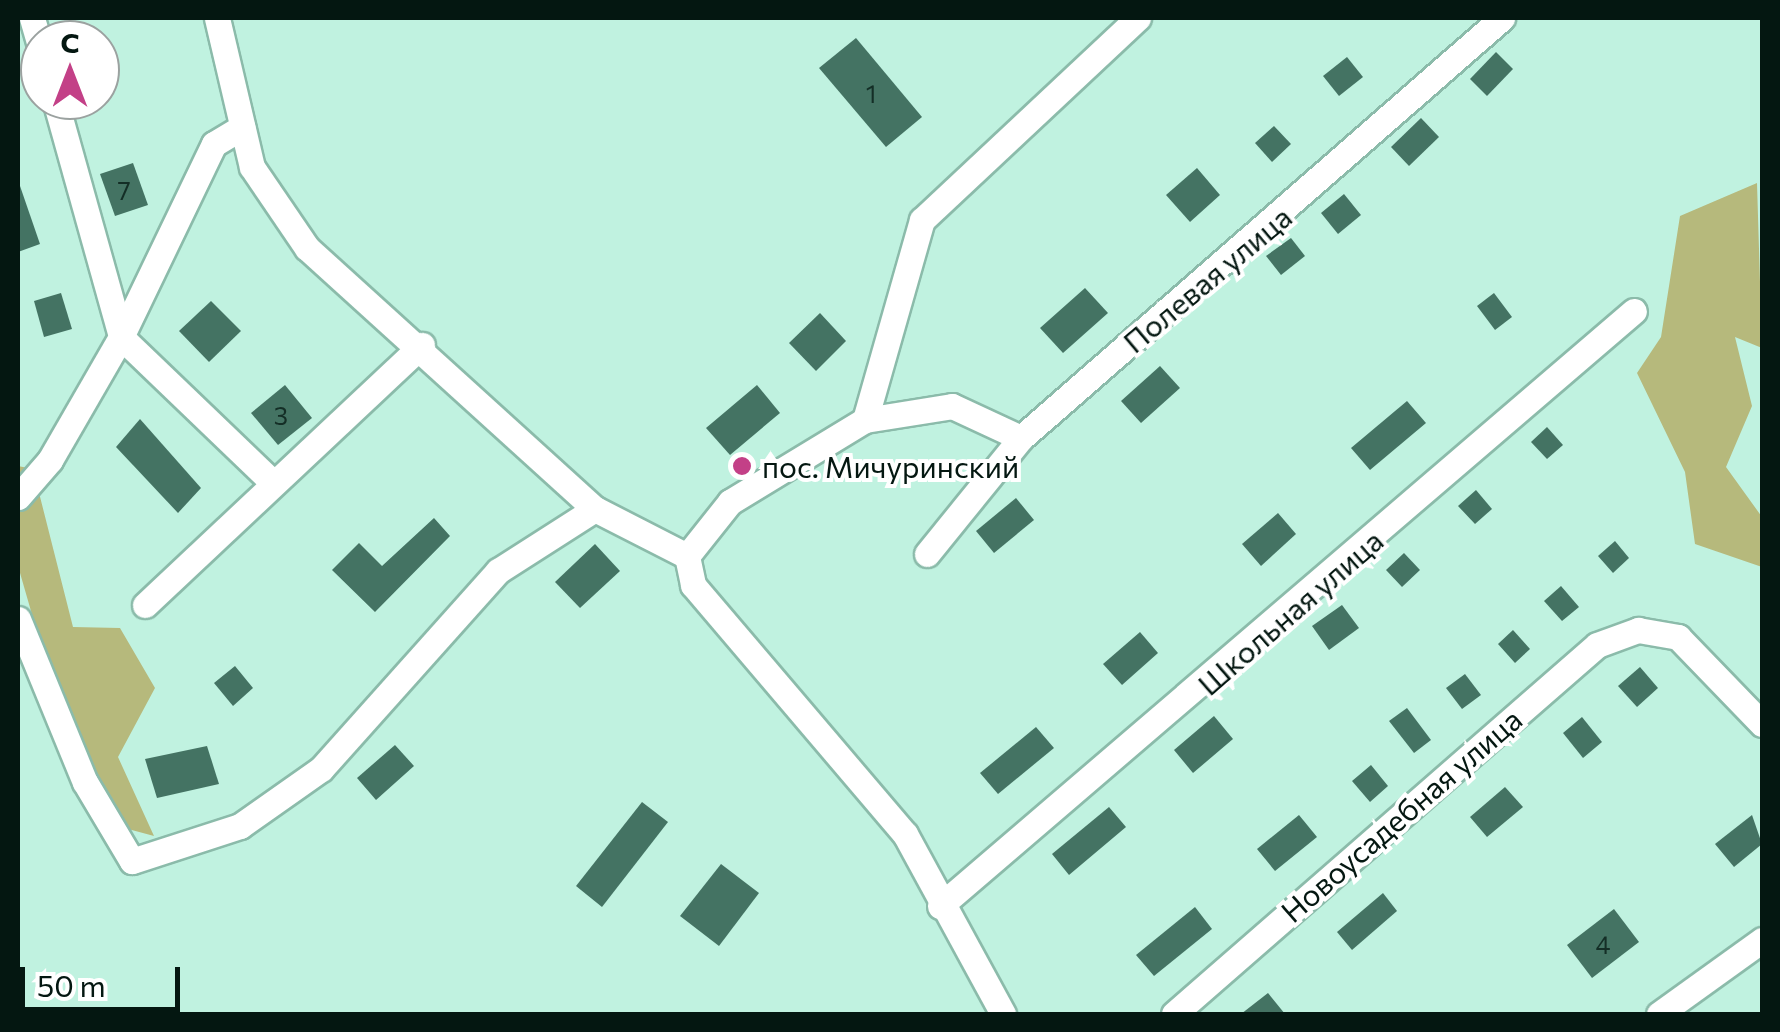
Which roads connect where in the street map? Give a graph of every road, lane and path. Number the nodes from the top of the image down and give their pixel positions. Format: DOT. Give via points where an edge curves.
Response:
graph roads {
  1 [pos="217,18"];
  2 [pos="1138,18"];
  3 [pos="1502,18"];
  4 [pos="60,120"];
  5 [pos="242,127"];
  6 [pos="1634,311"];
  7 [pos="120,337"];
  8 [pos="422,345"];
  9 [pos="865,420"];
  10 [pos="1021,438"];
  11 [pos="271,481"];
  12 [pos="18,497"];
  13 [pos="595,508"];
  14 [pos="927,554"];
  15 [pos="687,556"];
  16 [pos="145,605"];
  17 [pos="18,619"];
  18 [pos="1762,724"];
  19 [pos="940,906"];
  20 [pos="1762,940"];
  21 [pos="1003,1014"];
  22 [pos="1174,1014"];
  23 [pos="1658,1014"];
  1 -- 5 [label="street"];
  2 -- 9 [label="street" via="922,220"];
  3 -- 10 [label="street, Полевая улица"];
  4 -- 7 [label="street"];
  5 -- 7 [label="street" via="214,144"];
  5 -- 8 [label="street" via="252,166 307,248"];
  6 -- 19 [label="street, Школьная улица"];
  7 -- 11 [label="street"];
  7 -- 12 [label="street" via="50,460"];
  8 -- 11 [label="street"];
  8 -- 13 [label="street"];
  9 -- 10 [label="street" via="952,406"];
  9 -- 15 [label="street" via="730,502"];
  10 -- 14 [label="street, Полевая улица"];
  11 -- 16 [label="street"];
  13 -- 15 [label="street"];
  13 -- 17 [label="street" via="498,571 321,770 240,826 132,861 85,782"];
  15 -- 19 [label="street" via="693,585 905,834"];
  18 -- 22 [label="street, Новоусадебная улица" via="1678,637 1638,630 1597,645"];
  19 -- 21 [label="street"];
  20 -- 23 [label="street"];
}
